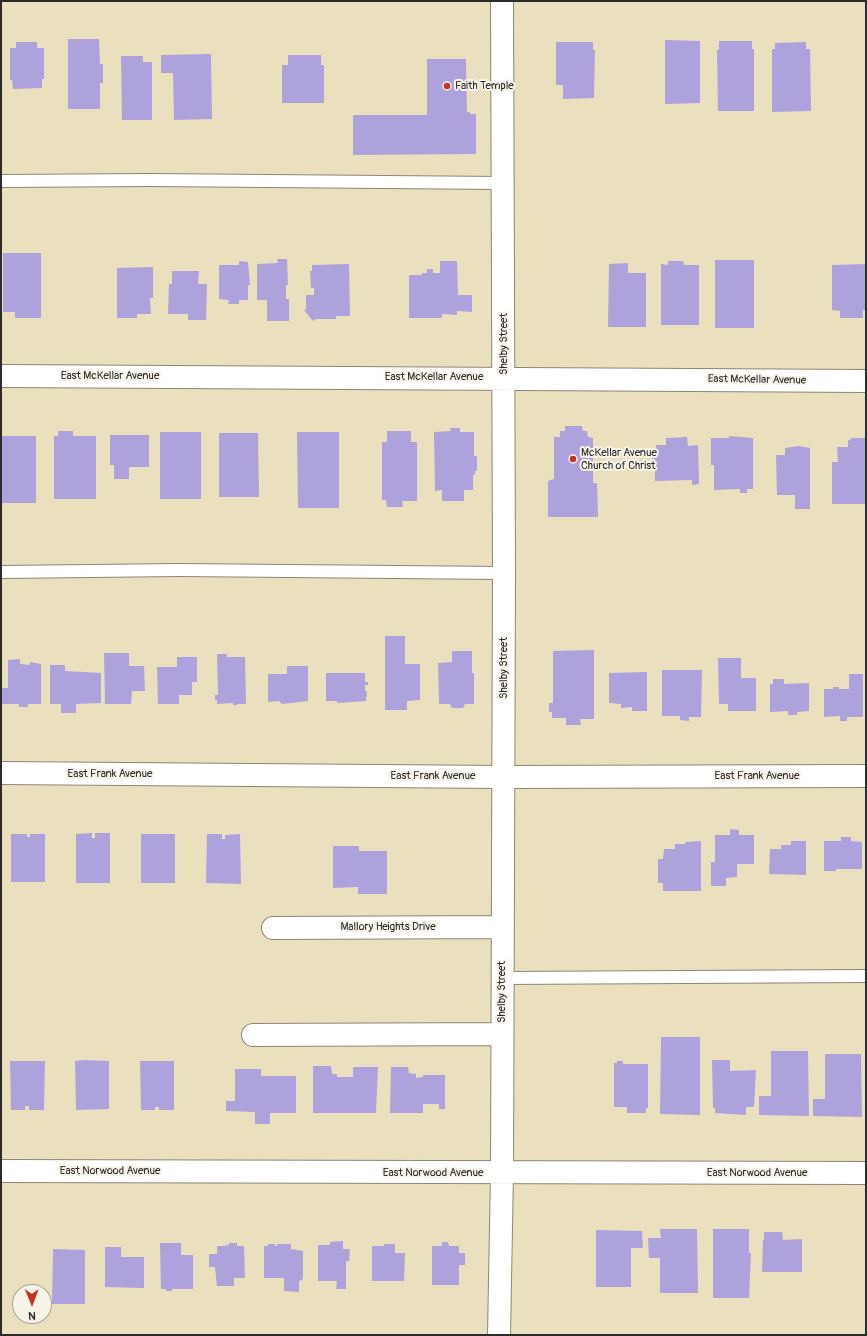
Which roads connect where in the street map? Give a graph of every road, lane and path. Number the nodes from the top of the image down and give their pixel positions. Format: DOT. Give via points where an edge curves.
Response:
graph roads {
  1 [pos="502,1"];
  2 [pos="1,181"];
  3 [pos="503,184"];
  4 [pos="1,376"];
  5 [pos="504,378"];
  6 [pos="866,382"];
  7 [pos="1,572"];
  8 [pos="504,573"];
  9 [pos="1,773"];
  10 [pos="866,776"];
  11 [pos="503,777"];
  12 [pos="503,927"];
  13 [pos="273,928"];
  14 [pos="866,976"];
  15 [pos="502,978"];
  16 [pos="502,1034"];
  17 [pos="253,1035"];
  18 [pos="1,1171"];
  19 [pos="502,1173"];
  20 [pos="866,1173"];
  21 [pos="499,1335"];
  1 -- 3 [label="street, Shelby Street"];
  2 -- 3 [label="lane"];
  3 -- 5 [label="street, Shelby Street"];
  4 -- 5 [label="street, East McKellar Avenue"];
  5 -- 6 [label="street, East McKellar Avenue"];
  5 -- 8 [label="street, Shelby Street"];
  7 -- 8 [label="lane" via="180,570"];
  8 -- 11 [label="street, Shelby Street"];
  9 -- 11 [label="street, East Frank Avenue"];
  10 -- 11 [label="street, East Frank Avenue"];
  11 -- 12 [label="street, Shelby Street"];
  12 -- 13 [label="street, Mallory Heights Drive"];
  12 -- 15 [label="street, Shelby Street"];
  14 -- 15 [label="lane"];
  15 -- 16 [label="street, Shelby Street"];
  16 -- 17 [label="street"];
  16 -- 19 [label="street, Shelby Street"];
  18 -- 19 [label="street, East Norwood Avenue"];
  19 -- 20 [label="street, East Norwood Avenue"];
  19 -- 21 [label="street, Shelby Street"];
}
